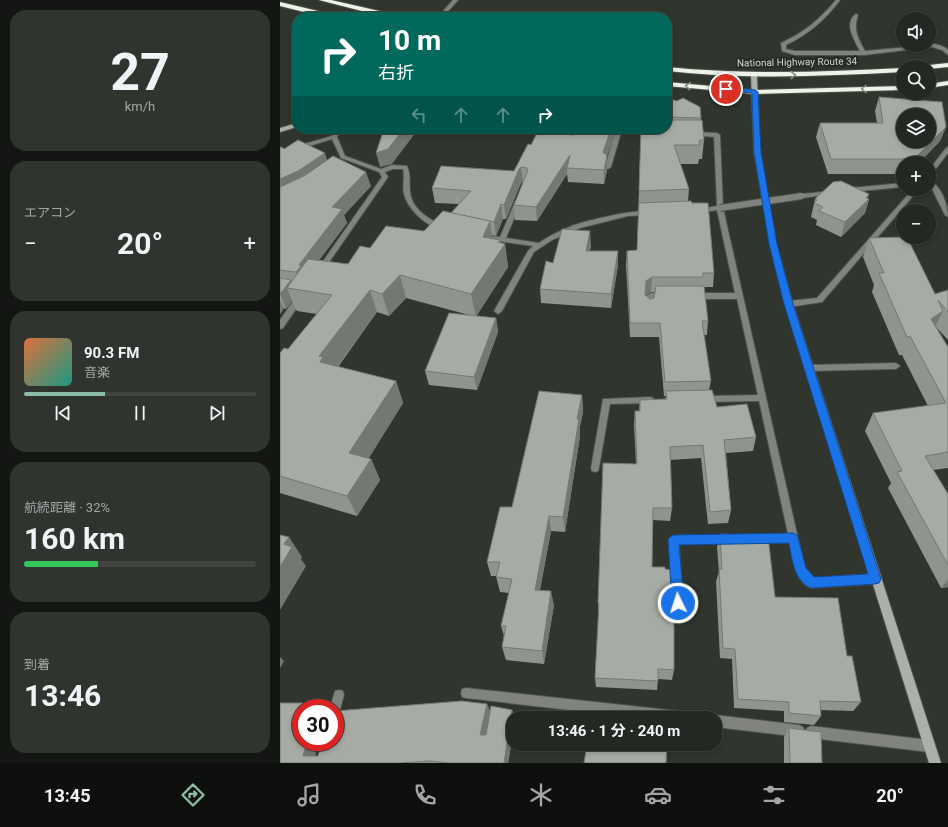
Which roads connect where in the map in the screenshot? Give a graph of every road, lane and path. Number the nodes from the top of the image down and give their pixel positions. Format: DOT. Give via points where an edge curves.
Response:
graph roads {
  1 [pos="322,0"];
  2 [pos="456,0"];
  3 [pos="838,0"];
  4 [pos="280,4"];
  5 [pos="312,12"];
  6 [pos="373,12"];
  7 [pos="445,12"];
  8 [pos="856,16"];
  9 [pos="864,53"];
  10 [pos="948,53"];
  11 [pos="948,65"];
  12 [pos="936,66"];
  13 [pos="672,70"];
  14 [pos="896,70"];
  15 [pos="754,76"];
  16 [pos="948,83"];
  17 [pos="672,84"];
  18 [pos="936,85"];
  19 [pos="896,88"];
  20 [pos="755,92"];
  21 [pos="292,127"];
  22 [pos="280,130"];
  23 [pos="336,134"];
  24 [pos="618,134"];
  25 [pos="688,135"];
  26 [pos="334,137"];
  27 [pos="948,149"];
  28 [pos="280,153"];
  29 [pos="347,159"];
  30 [pos="341,163"];
  31 [pos="936,165"];
  32 [pos="608,167"];
  33 [pos="381,171"];
  34 [pos="896,186"];
  35 [pos="936,190"];
  36 [pos="910,196"];
  37 [pos="519,198"];
  38 [pos="720,208"];
  39 [pos="694,211"];
  40 [pos="658,213"];
  41 [pos="948,215"];
  42 [pos="446,229"];
  43 [pos="475,236"];
  44 [pos="502,240"];
  45 [pos="540,245"];
  46 [pos="319,272"];
  47 [pos="299,290"];
  48 [pos="739,296"];
  49 [pos="788,304"];
  50 [pos="650,309"];
  51 [pos="498,311"];
  52 [pos="280,326"];
  53 [pos="896,366"];
  54 [pos="808,368"];
  55 [pos="762,398"];
  56 [pos="700,399"];
  57 [pos="661,400"];
  58 [pos="595,468"];
  59 [pos="793,538"];
  60 [pos="875,579"];
  61 [pos="679,619"];
  62 [pos="466,693"];
  63 [pos="339,695"];
  64 [pos="338,699"];
  65 [pos="626,711"];
  66 [pos="722,722"];
  67 [pos="929,746"];
  68 [pos="935,763"];
  1 -- 6 [label="highway"];
  2 -- 7 [label="street"];
  3 -- 9 [label="street" via="821,21 803,35 783,44 784,50 795,53"];
  4 -- 5 [label="highway"];
  8 -- 9 [label="street" via="852,30"];
  9 -- 10 [label="street" via="932,45"];
  11 -- 12 [label="highway"];
  13 -- 15 [label="highway, National Highway Route 34"];
  15 -- 14 [label="highway, National Highway Route 34, one-way"];
  15 -- 20 [label="street"];
  16 -- 18 [label="highway"];
  20 -- 17 [label="highway, one-way"];
  19 -- 20 [label="highway, one-way"];
  20 -- 49 [label="street" via="757,152 773,244"];
  21 -- 22 [label="street"];
  23 -- 26 [label="street"];
  24 -- 32 [label="street"];
  25 -- 38 [label="street" via="717,135"];
  26 -- 28 [label="street"];
  26 -- 29 [label="street" via="343,157"];
  27 -- 31 [label="street"];
  29 -- 30 [label="street"];
  29 -- 33 [label="street"];
  33 -- 42 [label="street" via="392,167 406,167 407,195 412,206 422,217"];
  33 -- 46 [label="street" via="385,177"];
  34 -- 38 [label="street, bridge"];
  35 -- 41 [label="street"];
  36 -- 49 [label="street" via="819,300"];
  37 -- 44 [label="street"];
  38 -- 39 [label="street"];
  38 -- 48 [label="street"];
  40 -- 45 [label="street" via="628,214 578,226"];
  43 -- 44 [label="street"];
  44 -- 45 [label="street"];
  45 -- 51 [label="street" via="531,252"];
  47 -- 52 [label="street" via="305,291"];
  48 -- 50 [label="street" via="651,296"];
  48 -- 55 [label="street"];
  49 -- 54 [label="street"];
  53 -- 54 [label="street"];
  54 -- 60 [label="street"];
  55 -- 56 [label="street"];
  55 -- 59 [label="street"];
  57 -- 58 [label="street" via="606,401"];
  59 -- 60 [label="street" via="801,571 811,583"];
  59 -- 61 [label="street" via="674,540"];
  60 -- 67 [label="street"];
  62 -- 65 [label="street"];
  63 -- 64 [label="street"];
  66 -- 67 [label="street"];
  67 -- 68 [label="street"];
}
